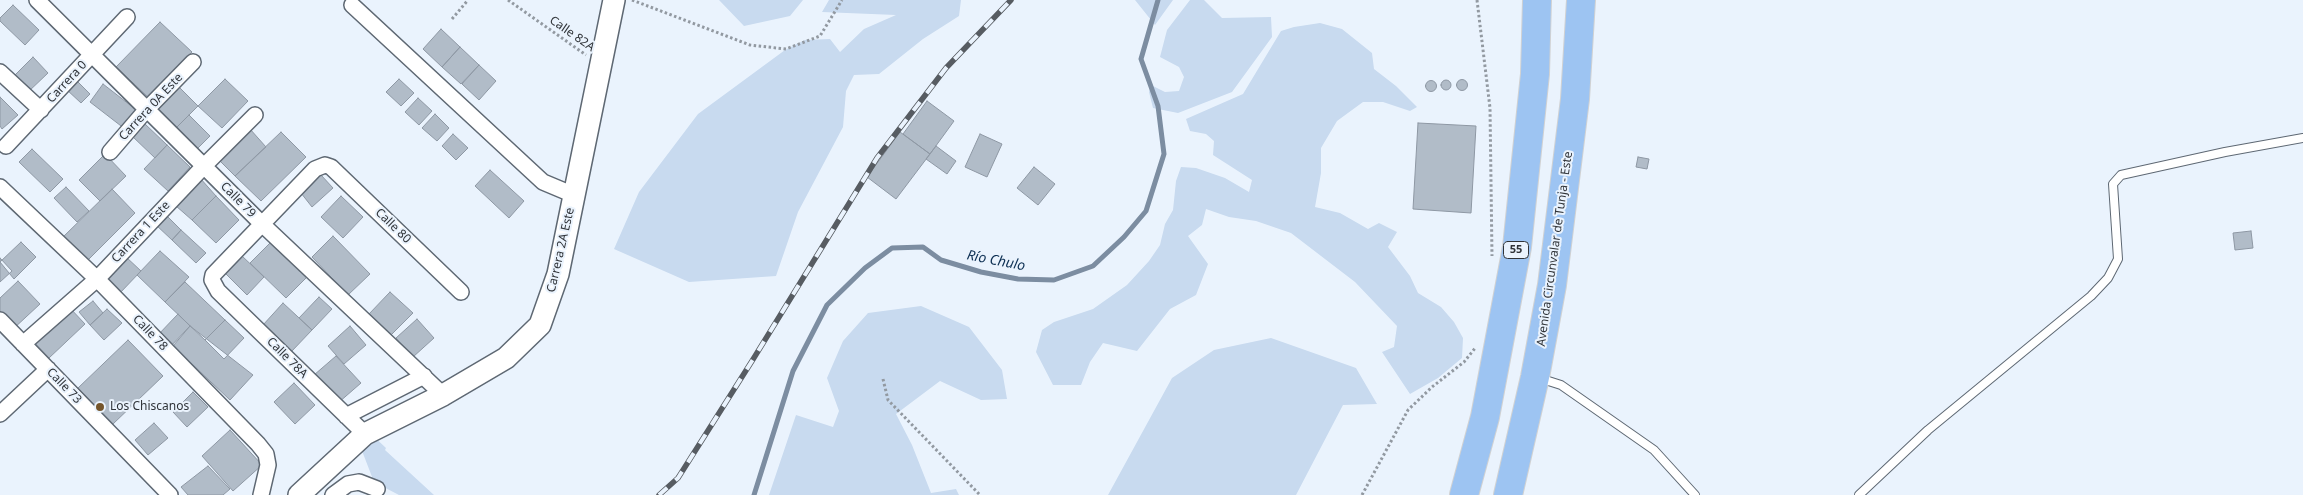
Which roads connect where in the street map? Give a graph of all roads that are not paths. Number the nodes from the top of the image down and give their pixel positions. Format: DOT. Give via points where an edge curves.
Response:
graph roads {
  1 [pos="37,0"];
  2 [pos="614,0"];
  3 [pos="1537,0"];
  4 [pos="1581,0"];
  5 [pos="352,5"];
  6 [pos="126,17"];
  7 [pos="92,54"];
  8 [pos="193,62"];
  9 [pos="0,72"];
  10 [pos="147,109"];
  11 [pos="40,110"];
  12 [pos="255,115"];
  13 [pos="2303,138"];
  14 [pos="6,146"];
  15 [pos="110,152"];
  16 [pos="204,166"];
  17 [pos="0,187"];
  18 [pos="574,195"];
  19 [pos="262,224"];
  20 [pos="97,279"];
  21 [pos="461,292"];
  22 [pos="0,320"];
  23 [pos="23,344"];
  24 [pos="48,369"];
  25 [pos="424,376"];
  26 [pos="1535,377"];
  27 [pos="443,395"];
  28 [pos="0,414"];
  29 [pos="346,416"];
  30 [pos="365,434"];
  31 [pos="377,489"];
  32 [pos="170,495"];
  33 [pos="261,495"];
  34 [pos="299,495"];
  35 [pos="332,495"];
  36 [pos="1464,495"];
  37 [pos="1508,495"];
  38 [pos="1694,495"];
  39 [pos="1859,495"];
  1 -- 7 [label="street, Calle 79"];
  2 -- 18 [label="street, Carrera 2A Este"];
  3 -- 36 [label="highway, 55" via="1535,74 1517,247 1485,417"];
  4 -- 26 [label="highway, Avenida Circunvalar de Tunja - Este" via="1565,192"];
  5 -- 18 [label="street" via="543,182"];
  6 -- 7 [label="street, Carrera 0"];
  7 -- 10 [label="street, Calle 79"];
  7 -- 11 [label="street, Carrera 0"];
  8 -- 10 [label="street, Carrera 0A Este"];
  9 -- 11 [label="street"];
  10 -- 15 [label="street, Carrera 0A Este"];
  10 -- 16 [label="street, Calle 79"];
  11 -- 14 [label="street, Carrera 0"];
  12 -- 16 [label="street, Carrera 1 Este"];
  13 -- 39 [label="lane" via="2121,175 2113,184 2118,259 2108,278 2091,296 1928,430"];
  16 -- 19 [label="street, Calle 79"];
  16 -- 20 [label="street, Carrera 1 Este"];
  17 -- 20 [label="street, Calle 78"];
  18 -- 27 [label="street, Carrera 2A Este" via="558,274 540,325 506,358"];
  19 -- 21 [label="street, Calle 80" via="315,169 331,167"];
  19 -- 25 [label="street, Calle 79"];
  19 -- 29 [label="street, Calle 78A" via="213,275 212,280 218,290"];
  20 -- 23 [label="street, Carrera 1 Este"];
  20 -- 33 [label="street, Calle 78" via="266,454 268,465"];
  22 -- 23 [label="street, Calle 73"];
  23 -- 24 [label="street, Calle 73"];
  24 -- 28 [label="street"];
  24 -- 32 [label="street, Calle 73"];
  25 -- 27 [label="street, Calle 79"];
  25 -- 29 [label="street"];
  26 -- 37 [label="highway, Avenida Circunvalar de Tunja - Este"];
  26 -- 38 [label="lane" via="1561,385 1654,450"];
  27 -- 30 [label="street, Carrera 2A Este"];
  29 -- 30 [label="street, Calle 78A"];
  30 -- 34 [label="street, Carrera 2A Este"];
  31 -- 35 [label="street" via="359,482 348,484"];
}
